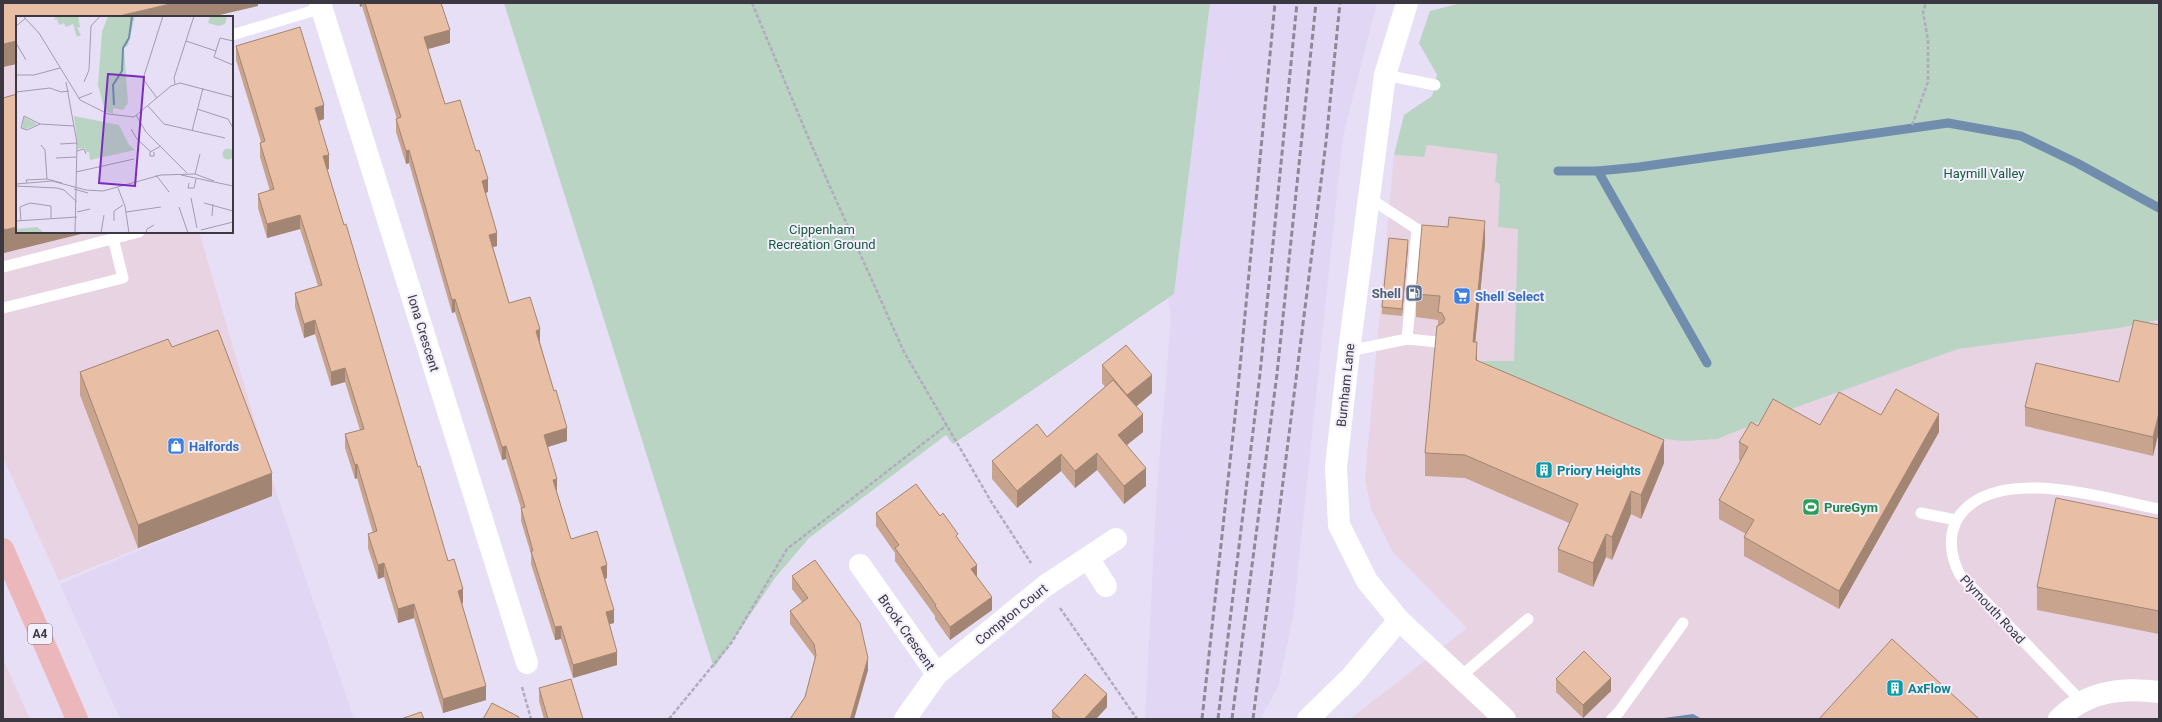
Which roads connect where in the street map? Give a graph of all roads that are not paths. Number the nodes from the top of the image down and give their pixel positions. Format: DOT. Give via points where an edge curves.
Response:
graph roads {
  1 [pos="1407,3"];
  2 [pos="321,6"];
  3 [pos="233,34"];
  4 [pos="1385,75"];
  5 [pos="1435,85"];
  6 [pos="1369,198"];
  7 [pos="135,233"];
  8 [pos="113,238"];
  9 [pos="3,267"];
  10 [pos="3,308"];
  11 [pos="1408,339"];
  12 [pos="1438,342"];
  13 [pos="1349,351"];
  14 [pos="2159,509"];
  15 [pos="1921,513"];
  16 [pos="1956,520"];
  17 [pos="1116,539"];
  18 [pos="3,549"];
  19 [pos="1088,558"];
  20 [pos="860,564"];
  21 [pos="1106,586"];
  22 [pos="1528,619"];
  23 [pos="1399,620"];
  24 [pos="1683,623"];
  25 [pos="527,663"];
  26 [pos="937,674"];
  27 [pos="1460,677"];
  28 [pos="2159,692"];
  29 [pos="2081,702"];
  30 [pos="77,719"];
  31 [pos="905,719"];
  32 [pos="1308,719"];
  33 [pos="1505,719"];
  34 [pos="1612,719"];
  35 [pos="2059,719"];
  1 -- 4 [label="street, Burnham Lane"];
  2 -- 3 [label="lane"];
  2 -- 25 [label="street, Iona Crescent"];
  4 -- 5 [label="lane"];
  4 -- 6 [label="street, Burnham Lane"];
  6 -- 11 [label="lane" via="1417,229"];
  6 -- 13 [label="street, Burnham Lane"];
  7 -- 8 [label="lane"];
  8 -- 9 [label="lane"];
  8 -- 10 [label="lane" via="123,278"];
  11 -- 12 [label="lane"];
  11 -- 13 [label="lane"];
  13 -- 23 [label="street, Burnham Lane" via="1336,467 1339,525 1367,581"];
  14 -- 16 [label="lane, Plymouth Road" via="2055,488 2012,488 1977,499 1964,509"];
  15 -- 16 [label="lane"];
  16 -- 29 [label="lane, Plymouth Road" via="1951,534 1952,550 1954,564 1960,575"];
  17 -- 19 [label="street, Compton Court"];
  18 -- 30 [label="main road, A4"];
  19 -- 21 [label="street"];
  19 -- 26 [label="street, Compton Court" via="1045,586"];
  20 -- 26 [label="street, Brook Crescent"];
  22 -- 27 [label="lane"];
  23 -- 27 [label="street, Burnham Lane"];
  23 -- 32 [label="street" via="1351,677"];
  24 -- 34 [label="lane"];
  26 -- 31 [label="street, Brook Crescent"];
  27 -- 33 [label="street, Burnham Lane"];
  28 -- 29 [label="street" via="2130,689 2112,691 2094,695"];
  29 -- 35 [label="street"];
}
